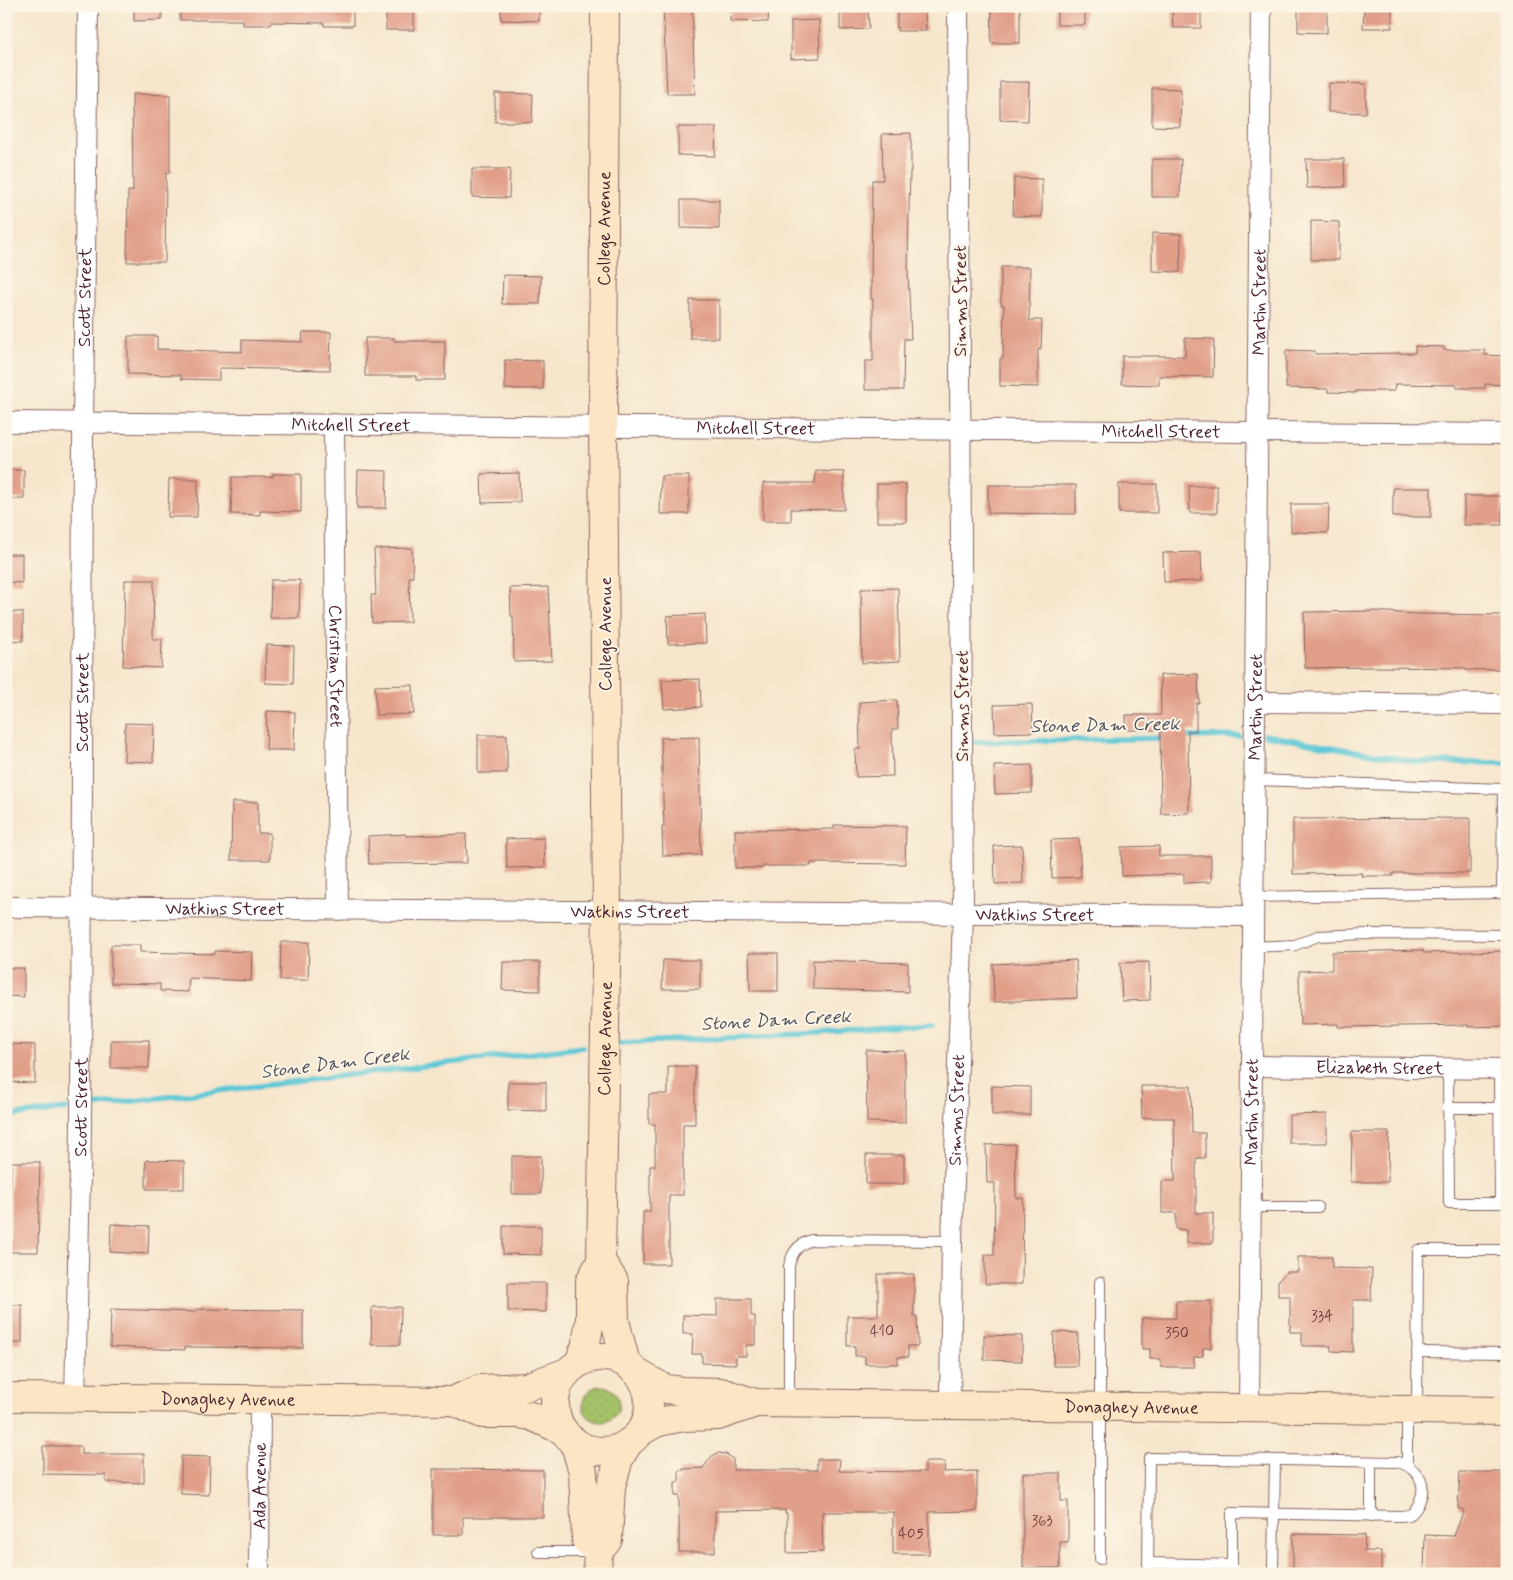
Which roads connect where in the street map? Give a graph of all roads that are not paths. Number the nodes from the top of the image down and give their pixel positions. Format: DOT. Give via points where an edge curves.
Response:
graph roads {
  1 [pos="88,6"];
  2 [pos="605,6"];
  3 [pos="958,6"];
  4 [pos="1261,6"];
  5 [pos="6,422"];
  6 [pos="83,423"];
  7 [pos="334,424"];
  8 [pos="603,426"];
  9 [pos="961,430"];
  10 [pos="1259,432"];
  11 [pos="1507,434"];
  12 [pos="1255,702"];
  13 [pos="1507,704"];
  14 [pos="1254,780"];
  15 [pos="1252,906"];
  16 [pos="6,907"];
  17 [pos="82,908"];
  18 [pos="338,910"];
  19 [pos="607,911"];
  20 [pos="963,915"];
  21 [pos="1507,935"];
  22 [pos="1252,947"];
  23 [pos="1252,1066"];
  24 [pos="1448,1068"];
  25 [pos="1503,1069"];
  26 [pos="1448,1108"];
  27 [pos="1499,1108"];
  28 [pos="1251,1207"];
  29 [pos="1318,1207"];
  30 [pos="952,1241"];
  31 [pos="1507,1250"];
  32 [pos="601,1261"];
  33 [pos="1100,1282"];
  34 [pos="1417,1352"];
  35 [pos="1507,1353"];
  36 [pos="573,1367"];
  37 [pos="632,1368"];
  38 [pos="6,1397"];
  39 [pos="75,1398"];
  40 [pos="260,1400"];
  41 [pos="452,1401"];
  42 [pos="756,1403"];
  43 [pos="789,1404"];
  44 [pos="950,1405"];
  45 [pos="1100,1407"];
  46 [pos="1249,1408"];
  47 [pos="1412,1410"];
  48 [pos="1507,1411"];
  49 [pos="569,1436"];
  50 [pos="635,1437"];
  51 [pos="1275,1461"];
  52 [pos="1372,1462"];
  53 [pos="1407,1464"];
  54 [pos="1274,1514"];
  55 [pos="1371,1516"];
  56 [pos="538,1552"];
  57 [pos="1100,1559"];
  58 [pos="597,1563"];
  59 [pos="1148,1563"];
  60 [pos="1272,1567"];
  61 [pos="1232,1569"];
  62 [pos="259,1574"];
  63 [pos="658,1574"];
  64 [pos="672,1574"];
  65 [pos="1148,1574"];
  1 -- 6 [label="street, Scott Street"];
  2 -- 8 [label="street, College Avenue"];
  3 -- 9 [label="street, Simms Street"];
  4 -- 10 [label="street, Martin Street"];
  5 -- 6 [label="street, Mitchell Street"];
  6 -- 7 [label="street, Mitchell Street"];
  6 -- 17 [label="street, Scott Street"];
  7 -- 8 [label="street, Mitchell Street"];
  7 -- 18 [label="street, Christian Street"];
  8 -- 9 [label="street, Mitchell Street"];
  8 -- 19 [label="street, College Avenue"];
  9 -- 10 [label="street, Mitchell Street"];
  9 -- 20 [label="street, Simms Street"];
  10 -- 11 [label="street, Mitchell Street"];
  10 -- 12 [label="street, Martin Street"];
  12 -- 13 [label="street"];
  12 -- 14 [label="street, Martin Street"];
  14 -- 15 [label="street, Martin Street"];
  14 -- 15 [label="lane" via="1503,789 1502,893"];
  15 -- 20 [label="street, Watkins Street"];
  15 -- 22 [label="street, Martin Street"];
  16 -- 17 [label="street, Watkins Street"];
  17 -- 18 [label="street, Watkins Street"];
  17 -- 39 [label="street, Scott Street"];
  18 -- 19 [label="street, Watkins Street"];
  19 -- 20 [label="street, Watkins Street"];
  19 -- 32 [label="street, College Avenue"];
  20 -- 30 [label="street, Simms Street"];
  21 -- 22 [label="lane" via="1328,935 1294,945"];
  22 -- 23 [label="street, Martin Street"];
  23 -- 24 [label="street, Elizabeth Street"];
  23 -- 28 [label="street, Martin Street"];
  24 -- 25 [label="street, Elizabeth Street"];
  24 -- 26 [label="lane"];
  25 -- 27 [label="lane"];
  26 -- 27 [label="lane"];
  26 -- 27 [label="lane" via="1448,1203 1500,1203"];
  28 -- 29 [label="lane"];
  28 -- 46 [label="street, Martin Street"];
  30 -- 43 [label="lane" via="811,1240 801,1244 792,1255 789,1266"];
  30 -- 44 [label="street, Simms Street"];
  31 -- 34 [label="lane" via="1418,1250"];
  32 -- 36 [label="street, College Avenue" via="590,1281 590,1321 585,1348"];
  32 -- 37 [label="street" via="614,1281 615,1321"];
  33 -- 45 [label="lane"];
  34 -- 35 [label="lane"];
  34 -- 47 [label="lane"];
  36 -- 37 [label="street" via="598,1356 617,1359"];
  36 -- 41 [label="street, Donaghey Avenue" via="526,1387 480,1389"];
  36 -- 49 [label="street" via="561,1381 555,1401 557,1417"];
  37 -- 42 [label="street, Donaghey Avenue" via="666,1388 721,1392"];
  37 -- 50 [label="street" via="648,1392 649,1403 645,1423"];
  38 -- 39 [label="street, Donaghey Avenue"];
  39 -- 40 [label="street, Donaghey Avenue"];
  40 -- 41 [label="street, Donaghey Avenue"];
  40 -- 62 [label="street, Ada Avenue"];
  41 -- 49 [label="street, Donaghey Avenue" via="482,1414 531,1416"];
  42 -- 43 [label="street, Donaghey Avenue"];
  42 -- 50 [label="street, Donaghey Avenue" via="718,1416 668,1420"];
  43 -- 44 [label="street, Donaghey Avenue"];
  44 -- 45 [label="street, Donaghey Avenue"];
  45 -- 46 [label="street, Donaghey Avenue"];
  45 -- 57 [label="lane"];
  46 -- 47 [label="street, Donaghey Avenue"];
  47 -- 48 [label="street, Donaghey Avenue"];
  47 -- 53 [label="lane"];
  49 -- 50 [label="street" via="592,1450 602,1451 611,1450"];
  49 -- 58 [label="street" via="583,1472 586,1540"];
  50 -- 58 [label="street" via="619,1459 612,1480 608,1540"];
  51 -- 52 [label="lane"];
  51 -- 54 [label="lane"];
  51 -- 59 [label="lane" via="1150,1458"];
  52 -- 53 [label="lane"];
  52 -- 55 [label="lane"];
  53 -- 55 [label="lane" via="1420,1480 1424,1492 1412,1514"];
  54 -- 55 [label="lane"];
  54 -- 60 [label="lane"];
  54 -- 61 [label="lane" via="1232,1512"];
  56 -- 58 [label="lane"];
  59 -- 61 [label="lane"];
  59 -- 65 [label="lane"];
  63 -- 64 [label="lane"];
}
